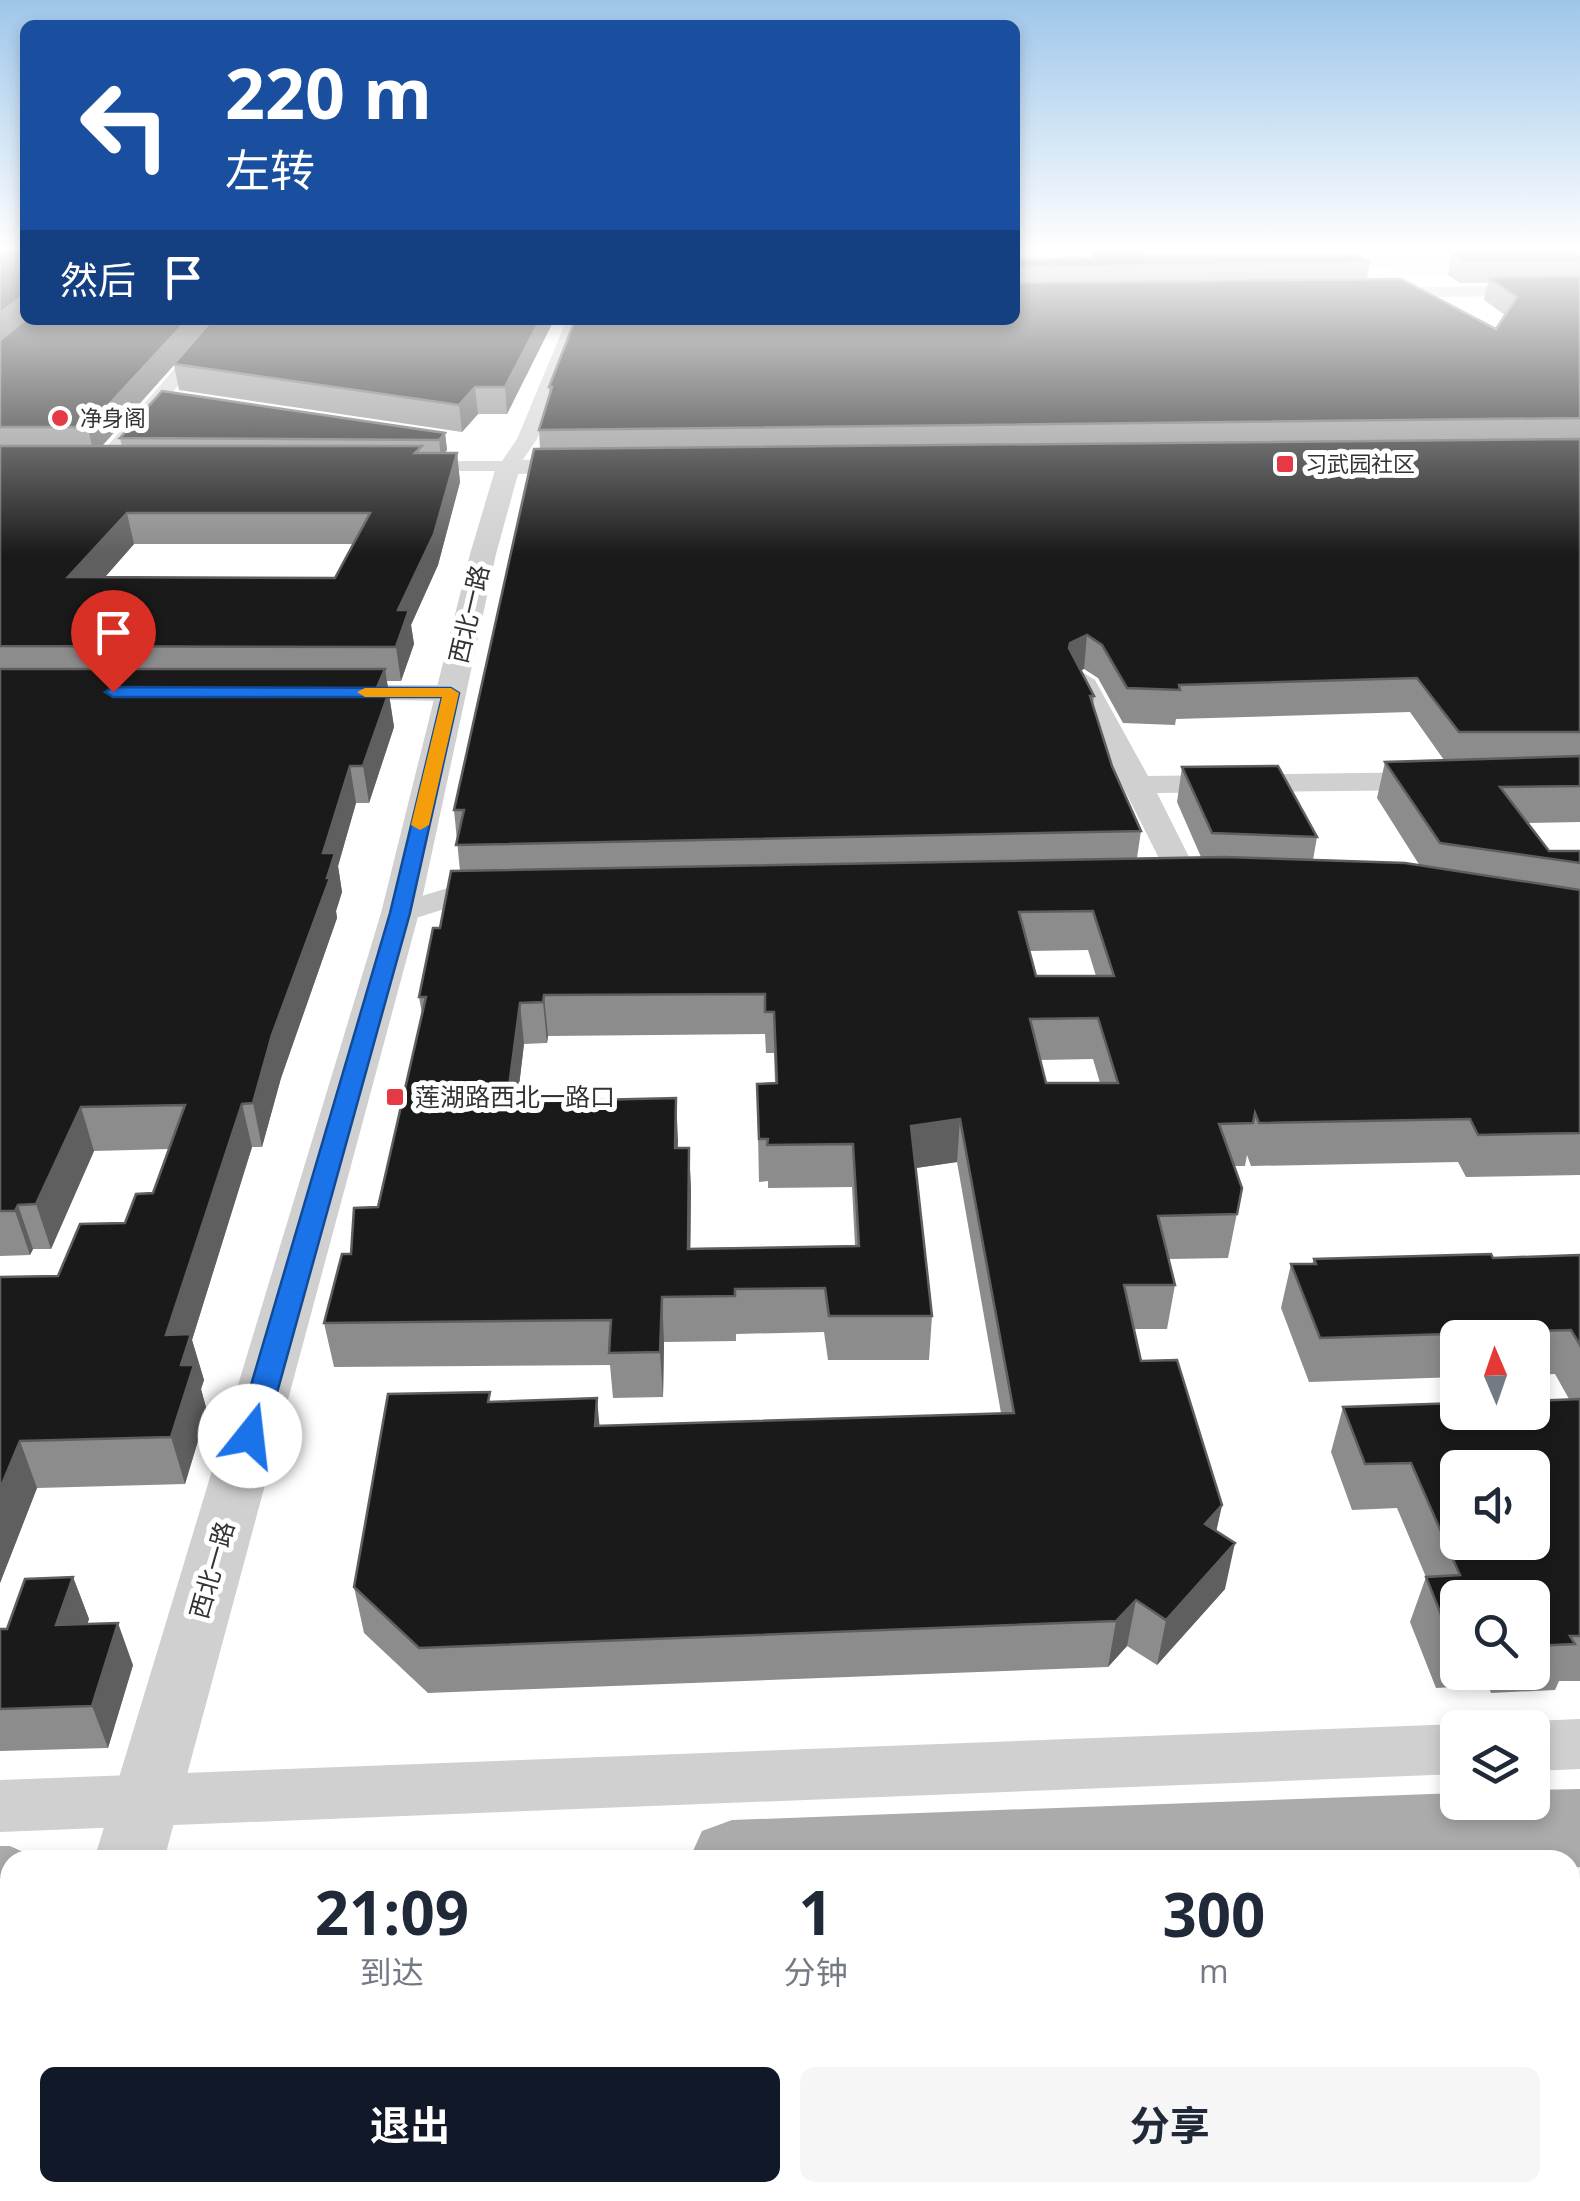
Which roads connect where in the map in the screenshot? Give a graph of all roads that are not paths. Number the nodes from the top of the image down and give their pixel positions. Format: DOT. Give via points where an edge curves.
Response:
graph roads {
  1 [pos="205,350"];
  2 [pos="562,350"];
  3 [pos="494,456"];
  4 [pos="0,465"];
  5 [pos="626,466"];
  6 [pos="392,467"];
  7 [pos="1082,680"];
  8 [pos="314,692"];
  9 [pos="451,693"];
  10 [pos="1465,780"];
  11 [pos="1139,785"];
  12 [pos="1184,881"];
  13 [pos="1146,882"];
  14 [pos="1223,882"];
  15 [pos="527,894"];
  16 [pos="400,913"];
  17 [pos="1580,1744"];
  18 [pos="1550,1745"];
  19 [pos="1440,1750"];
  20 [pos="146,1800"];
  21 [pos="0,1806"];
  22 [pos="1580,1828"];
  23 [pos="132,1850"];
  24 [pos="997,1850"];
  1 -- 4 [label="street" via="171,399 110,465"];
  2 -- 3 [label="street" via="527,439"];
  3 -- 5 [label="street"];
  3 -- 6 [label="street"];
  3 -- 9 [label="street, 西北一路"];
  7 -- 11 [label="street"];
  8 -- 9 [label="street"];
  9 -- 16 [label="street, 西北一路"];
  10 -- 11 [label="street"];
  11 -- 12 [label="street"];
  12 -- 13 [label="street"];
  12 -- 14 [label="street"];
  15 -- 16 [label="street" via="451,897"];
  16 -- 20 [label="street, 西北一路"];
  17 -- 18 [label="street"];
  19 -- 20 [label="street"];
  20 -- 21 [label="street"];
  20 -- 23 [label="street, 西北一路"];
  22 -- 24 [label="main road"];
}
